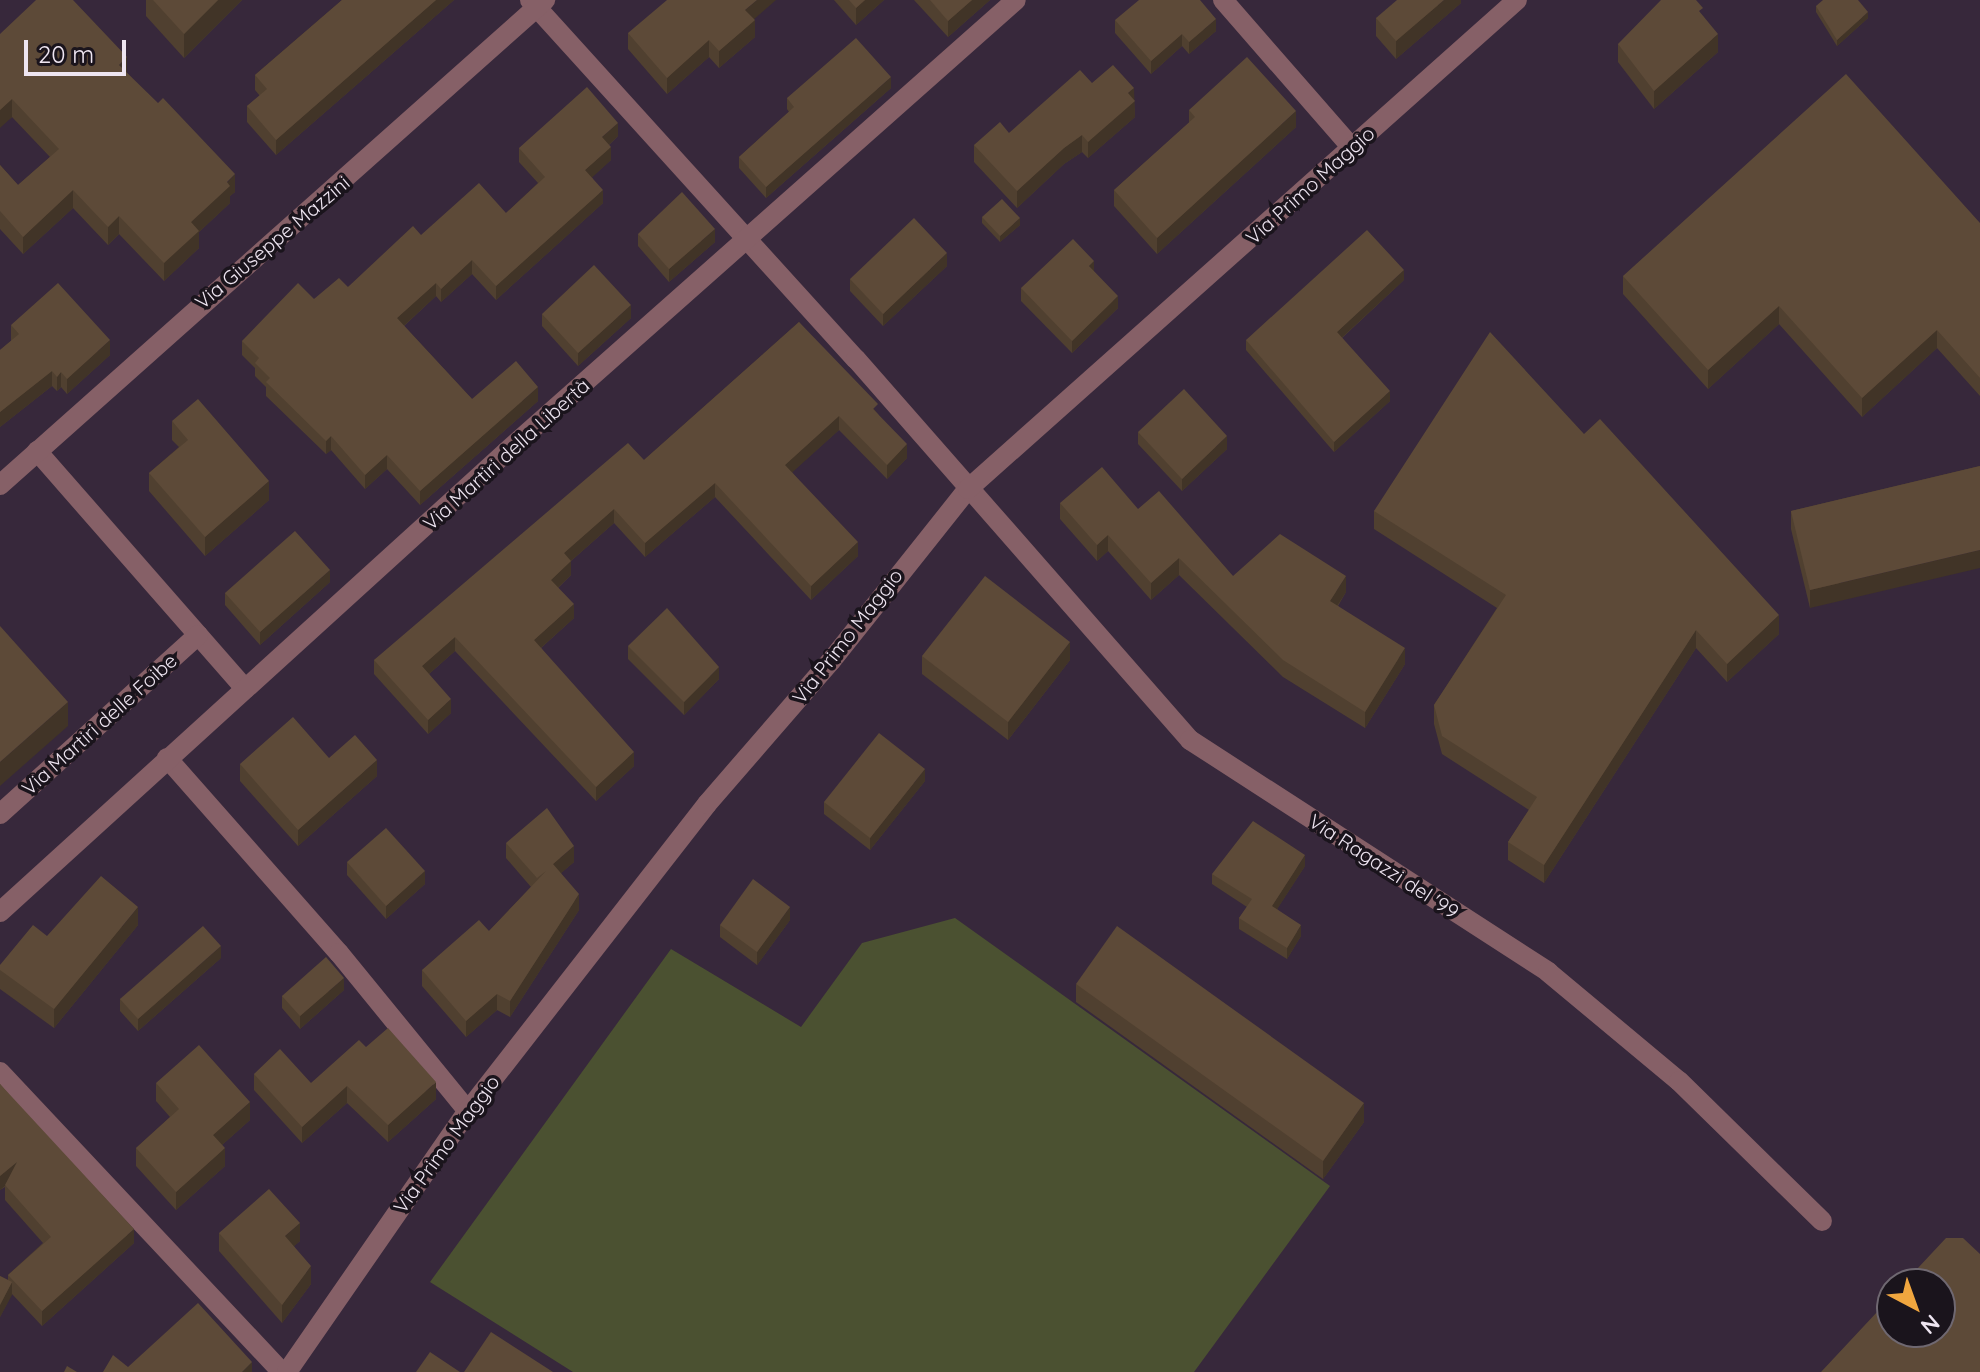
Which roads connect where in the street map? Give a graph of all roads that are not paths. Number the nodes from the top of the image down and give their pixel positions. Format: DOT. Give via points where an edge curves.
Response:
graph roads {
  1 [pos="1016,0"];
  2 [pos="1223,0"];
  3 [pos="1517,0"];
  4 [pos="537,2"];
  5 [pos="1352,148"];
  6 [pos="747,242"];
  7 [pos="37,451"];
  8 [pos="0,485"];
  9 [pos="968,489"];
  10 [pos="198,635"];
  11 [pos="245,689"];
  12 [pos="167,758"];
  13 [pos="0,814"];
  14 [pos="0,912"];
  15 [pos="0,1072"];
  16 [pos="468,1111"];
  17 [pos="1822,1221"];
  18 [pos="285,1372"];
  1 -- 6 [label="street, Via Martiri della Libertà"];
  2 -- 5 [label="street"];
  3 -- 5 [label="street, Via Primo Maggio"];
  4 -- 6 [label="street, Via Ragazzi del '99"];
  4 -- 7 [label="street, Via Giuseppe Mazzini" via="390,143 243,264"];
  5 -- 9 [label="street, Via Primo Maggio"];
  6 -- 9 [label="street, Via Ragazzi del '99"];
  6 -- 11 [label="street, Via Martiri della Libertà"];
  7 -- 8 [label="street, Via Giuseppe Mazzini"];
  7 -- 10 [label="street"];
  9 -- 16 [label="street, Via Primo Maggio" via="707,804"];
  9 -- 17 [label="street, Via Ragazzi del '99" via="1190,740 1548,972 1679,1081"];
  10 -- 11 [label="street"];
  10 -- 13 [label="street, Via Martiri delle Foibe"];
  11 -- 12 [label="street, Via Martiri della Libertà"];
  12 -- 14 [label="street, Via Martiri della Libertà"];
  12 -- 16 [label="street" via="339,953"];
  15 -- 18 [label="street"];
  16 -- 18 [label="street, Via Primo Maggio"];
}
